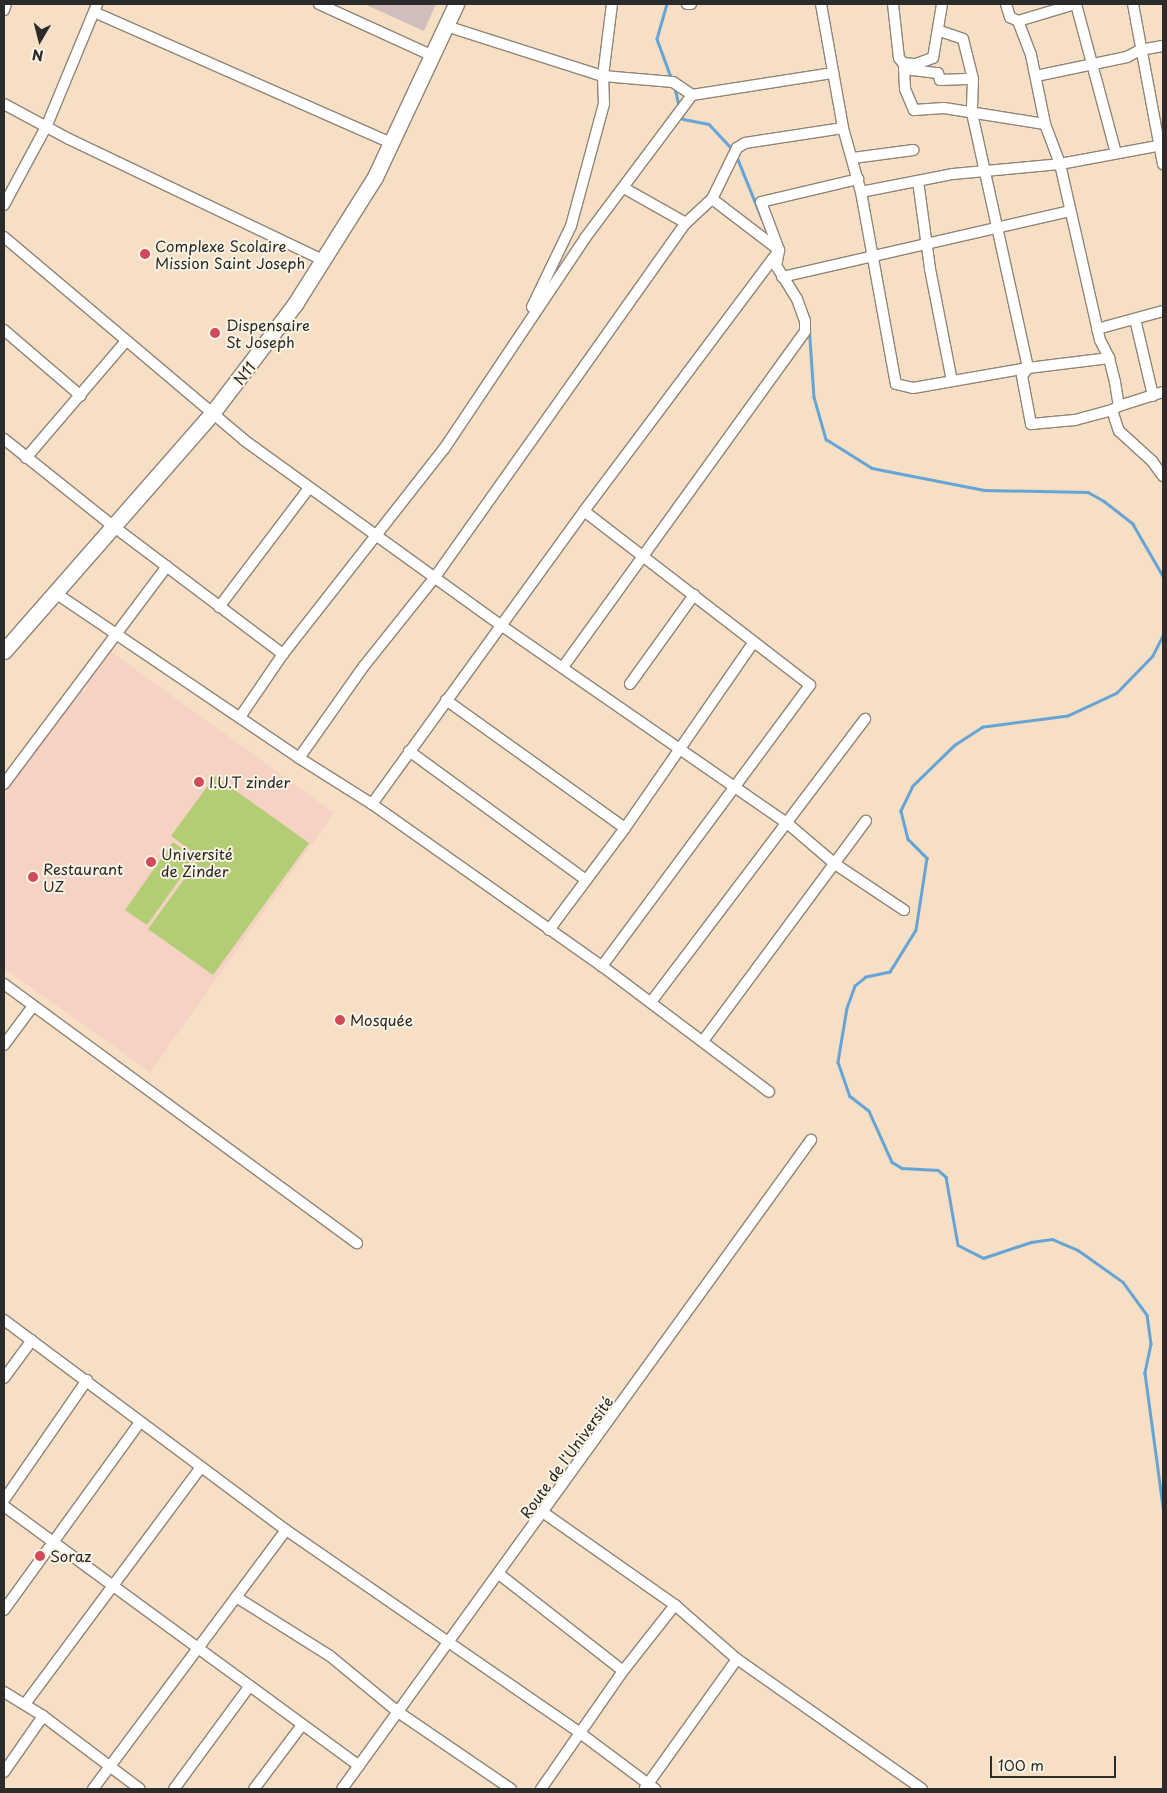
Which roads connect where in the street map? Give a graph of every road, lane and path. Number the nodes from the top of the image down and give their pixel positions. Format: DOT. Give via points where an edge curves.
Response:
graph roads {
  1 [pos="6,4"];
  2 [pos="319,4"];
  3 [pos="456,4"];
  4 [pos="612,4"];
  5 [pos="687,4"];
  6 [pos="691,4"];
  7 [pos="821,4"];
  8 [pos="893,4"];
  9 [pos="942,4"];
  10 [pos="1006,4"];
  11 [pos="1076,4"];
  12 [pos="1133,4"];
  13 [pos="95,8"];
  14 [pos="4,10"];
  15 [pos="1018,20"];
  16 [pos="446,26"];
  17 [pos="940,31"];
  18 [pos="1163,46"];
  19 [pos="1140,50"];
  20 [pos="434,56"];
  21 [pos="916,64"];
  22 [pos="1094,64"];
  23 [pos="904,69"];
  24 [pos="833,73"];
  25 [pos="602,76"];
  26 [pos="1036,76"];
  27 [pos="973,79"];
  28 [pos="692,95"];
  29 [pos="4,104"];
  30 [pos="972,113"];
  31 [pos="1045,124"];
  32 [pos="47,125"];
  33 [pos="843,128"];
  34 [pos="391,143"];
  35 [pos="1161,145"];
  36 [pos="913,150"];
  37 [pos="1116,153"];
  38 [pos="853,158"];
  39 [pos="1060,164"];
  40 [pos="1163,164"];
  41 [pos="986,171"];
  42 [pos="858,179"];
  43 [pos="918,180"];
  44 [pos="624,188"];
  45 [pos="861,192"];
  46 [pos="712,199"];
  47 [pos="4,205"];
  48 [pos="1070,211"];
  49 [pos="686,223"];
  50 [pos="1000,229"];
  51 [pos="4,237"];
  52 [pos="928,246"];
  53 [pos="779,250"];
  54 [pos="872,256"];
  55 [pos="325,261"];
  56 [pos="782,277"];
  57 [pos="1163,311"];
  58 [pos="1135,319"];
  59 [pos="1097,329"];
  60 [pos="4,330"];
  61 [pos="517,338"];
  62 [pos="126,341"];
  63 [pos="1109,358"];
  64 [pos="1028,368"];
  65 [pos="952,381"];
  66 [pos="1163,392"];
  67 [pos="81,396"];
  68 [pos="1153,396"];
  69 [pos="1116,408"];
  70 [pos="213,412"];
  71 [pos="4,439"];
  72 [pos="26,458"];
  73 [pos="1163,476"];
  74 [pos="310,488"];
  75 [pos="584,511"];
  76 [pos="113,526"];
  77 [pos="378,534"];
  78 [pos="645,557"];
  79 [pos="167,566"];
  80 [pos="435,577"];
  81 [pos="54,592"];
  82 [pos="694,595"];
  83 [pos="219,607"];
  84 [pos="502,626"];
  85 [pos="116,635"];
  86 [pos="754,642"];
  87 [pos="4,651"];
  88 [pos="283,654"];
  89 [pos="563,667"];
  90 [pos="630,684"];
  91 [pos="446,700"];
  92 [pos="240,717"];
  93 [pos="865,719"];
  94 [pos="408,751"];
  95 [pos="680,751"];
  96 [pos="299,758"];
  97 [pos="4,784"];
  98 [pos="735,787"];
  99 [pos="372,804"];
  100 [pos="866,821"];
  101 [pos="787,824"];
  102 [pos="625,828"];
  103 [pos="836,864"];
  104 [pos="586,880"];
  105 [pos="904,910"];
  106 [pos="549,930"];
  107 [pos="602,966"];
  108 [pos="4,984"];
  109 [pos="650,1002"];
  110 [pos="34,1006"];
  111 [pos="702,1041"];
  112 [pos="4,1046"];
  113 [pos="769,1092"];
  114 [pos="811,1140"];
  115 [pos="357,1243"];
  116 [pos="4,1320"];
  117 [pos="32,1340"];
  118 [pos="4,1378"];
  119 [pos="87,1380"];
  120 [pos="140,1422"];
  121 [pos="202,1467"];
  122 [pos="4,1500"];
  123 [pos="4,1506"];
  124 [pos="544,1513"];
  125 [pos="286,1530"];
  126 [pos="54,1541"];
  127 [pos="499,1574"];
  128 [pos="112,1585"];
  129 [pos="236,1597"];
  130 [pos="675,1605"];
  131 [pos="4,1610"];
  132 [pos="448,1645"];
  133 [pos="197,1649"];
  134 [pos="737,1659"];
  135 [pos="623,1671"];
  136 [pos="249,1686"];
  137 [pos="4,1692"];
  138 [pos="25,1704"];
  139 [pos="398,1712"];
  140 [pos="43,1716"];
  141 [pos="302,1725"];
  142 [pos="580,1733"];
  143 [pos="110,1766"];
  144 [pos="359,1766"];
  145 [pos="4,1772"];
  146 [pos="649,1787"];
  147 [pos="93,1789"];
  148 [pos="140,1789"];
  149 [pos="174,1789"];
  150 [pos="254,1789"];
  151 [pos="342,1789"];
  152 [pos="511,1789"];
  153 [pos="541,1789"];
  154 [pos="922,1789"];
  1 -- 14 [label="street"];
  2 -- 20 [label="street"];
  3 -- 16 [label="main road, N11"];
  4 -- 25 [label="street"];
  5 -- 6 [label="street"];
  7 -- 24 [label="street"];
  8 -- 21 [label="street" via="899,58 903,63"];
  9 -- 17 [label="street"];
  10 -- 15 [label="street" via="1010,17"];
  11 -- 15 [label="street"];
  11 -- 22 [label="street"];
  12 -- 19 [label="street"];
  13 -- 32 [label="street"];
  13 -- 34 [label="street"];
  15 -- 26 [label="street"];
  16 -- 20 [label="main road, N11"];
  16 -- 25 [label="street"];
  17 -- 21 [label="street" via="934,58"];
  17 -- 27 [label="street" via="963,39"];
  18 -- 19 [label="street"];
  19 -- 22 [label="street" via="1127,57"];
  19 -- 35 [label="street"];
  20 -- 34 [label="main road, N11"];
  21 -- 23 [label="street"];
  22 -- 26 [label="street"];
  22 -- 37 [label="street"];
  23 -- 27 [label="street" via="938,73 940,80"];
  23 -- 30 [label="street" via="905,89 914,110 944,108"];
  24 -- 28 [label="street"];
  24 -- 33 [label="street"];
  25 -- 28 [label="street" via="673,82"];
  25 -- 61 [label="street" via="604,104 571,226"];
  26 -- 31 [label="street"];
  27 -- 30 [label="street"];
  28 -- 44 [label="street"];
  29 -- 32 [label="street"];
  30 -- 31 [label="street"];
  30 -- 41 [label="street"];
  31 -- 39 [label="street"];
  32 -- 47 [label="street"];
  32 -- 55 [label="street"];
  33 -- 38 [label="street"];
  33 -- 46 [label="street" via="745,143 735,151"];
  34 -- 55 [label="main road, N11"];
  35 -- 37 [label="street"];
  35 -- 40 [label="street"];
  36 -- 38 [label="street"];
  37 -- 39 [label="street"];
  38 -- 42 [label="street"];
  39 -- 41 [label="street"];
  39 -- 48 [label="street"];
  41 -- 43 [label="street"];
  41 -- 50 [label="street"];
  42 -- 45 [label="street"];
  42 -- 53 [label="street" via="762,202"];
  43 -- 45 [label="street"];
  43 -- 52 [label="street"];
  44 -- 49 [label="street"];
  44 -- 61 [label="street" via="585,238"];
  45 -- 54 [label="street"];
  46 -- 49 [label="street"];
  46 -- 53 [label="street"];
  48 -- 50 [label="street"];
  48 -- 59 [label="street"];
  49 -- 80 [label="street"];
  50 -- 52 [label="street"];
  50 -- 64 [label="street"];
  51 -- 62 [label="street"];
  52 -- 54 [label="street"];
  52 -- 65 [label="street"];
  53 -- 56 [label="street" via="776,266"];
  53 -- 75 [label="street"];
  54 -- 56 [label="street"];
  54 -- 65 [label="street" via="896,384 913,388"];
  55 -- 70 [label="main road, N11" via="268,343"];
  56 -- 78 [label="street" via="797,299 805,331"];
  57 -- 58 [label="street"];
  58 -- 59 [label="street"];
  58 -- 68 [label="street"];
  59 -- 63 [label="street"];
  60 -- 67 [label="street"];
  61 -- 77 [label="street" via="470,412"];
  62 -- 67 [label="street"];
  62 -- 70 [label="street"];
  63 -- 64 [label="street"];
  63 -- 69 [label="street"];
  64 -- 65 [label="street"];
  64 -- 69 [label="street" via="1022,376 1031,424 1075,420"];
  66 -- 68 [label="street"];
  67 -- 72 [label="street"];
  68 -- 69 [label="street"];
  69 -- 73 [label="street" via="1119,432 1152,461"];
  70 -- 74 [label="street" via="244,440"];
  70 -- 76 [label="main road, N11"];
  71 -- 72 [label="street"];
  72 -- 76 [label="street"];
  74 -- 77 [label="street"];
  74 -- 83 [label="street"];
  75 -- 78 [label="street"];
  75 -- 84 [label="street"];
  76 -- 79 [label="street"];
  76 -- 81 [label="main road, N11"];
  77 -- 80 [label="street"];
  77 -- 88 [label="street"];
  78 -- 82 [label="street"];
  78 -- 89 [label="street"];
  79 -- 83 [label="street"];
  79 -- 85 [label="street"];
  80 -- 84 [label="street"];
  80 -- 96 [label="street" via="364,666"];
  81 -- 85 [label="street"];
  81 -- 87 [label="main road, N11"];
  82 -- 86 [label="street"];
  82 -- 90 [label="street"];
  83 -- 88 [label="street"];
  84 -- 89 [label="street"];
  84 -- 91 [label="street"];
  85 -- 92 [label="street"];
  85 -- 97 [label="street"];
  86 -- 95 [label="street"];
  86 -- 98 [label="street" via="810,685"];
  88 -- 92 [label="street"];
  89 -- 95 [label="street"];
  91 -- 94 [label="street"];
  91 -- 102 [label="street"];
  92 -- 96 [label="street"];
  93 -- 101 [label="street"];
  94 -- 99 [label="street"];
  94 -- 104 [label="street"];
  95 -- 98 [label="street"];
  95 -- 102 [label="street"];
  96 -- 99 [label="street"];
  98 -- 101 [label="street"];
  98 -- 107 [label="street"];
  99 -- 106 [label="street"];
  100 -- 103 [label="street"];
  101 -- 103 [label="street"];
  101 -- 109 [label="street"];
  102 -- 104 [label="street"];
  103 -- 105 [label="street"];
  103 -- 111 [label="street"];
  104 -- 106 [label="street"];
  106 -- 107 [label="street"];
  107 -- 109 [label="street"];
  108 -- 110 [label="street"];
  109 -- 111 [label="street"];
  110 -- 112 [label="street"];
  110 -- 115 [label="street"];
  111 -- 113 [label="street"];
  114 -- 124 [label="street, Route de l'Université"];
  116 -- 117 [label="street"];
  117 -- 118 [label="street"];
  117 -- 119 [label="street"];
  119 -- 120 [label="street"];
  119 -- 122 [label="street"];
  120 -- 121 [label="street"];
  120 -- 126 [label="street"];
  121 -- 125 [label="street"];
  121 -- 128 [label="street"];
  123 -- 126 [label="street"];
  124 -- 127 [label="street, Route de l'Université"];
  124 -- 130 [label="street"];
  125 -- 129 [label="street"];
  125 -- 132 [label="street"];
  126 -- 128 [label="street"];
  126 -- 131 [label="street"];
  127 -- 132 [label="street, Route de l'Université"];
  127 -- 135 [label="street"];
  128 -- 133 [label="street"];
  128 -- 138 [label="street"];
  129 -- 133 [label="street"];
  129 -- 139 [label="street" via="330,1656"];
  130 -- 134 [label="street"];
  130 -- 135 [label="street"];
  132 -- 139 [label="street, Route de l'Université"];
  132 -- 142 [label="street"];
  133 -- 136 [label="street"];
  133 -- 143 [label="street"];
  134 -- 146 [label="street"];
  134 -- 154 [label="street"];
  135 -- 142 [label="street"];
  136 -- 141 [label="street"];
  136 -- 149 [label="street"];
  137 -- 138 [label="street"];
  138 -- 140 [label="street"];
  139 -- 144 [label="street, Route de l'Université"];
  139 -- 152 [label="street"];
  140 -- 143 [label="street"];
  140 -- 145 [label="street"];
  141 -- 144 [label="street"];
  141 -- 150 [label="street"];
  142 -- 146 [label="street"];
  142 -- 153 [label="street"];
  143 -- 147 [label="street"];
  143 -- 148 [label="street"];
  144 -- 151 [label="street, Route de l'Université"];
}
